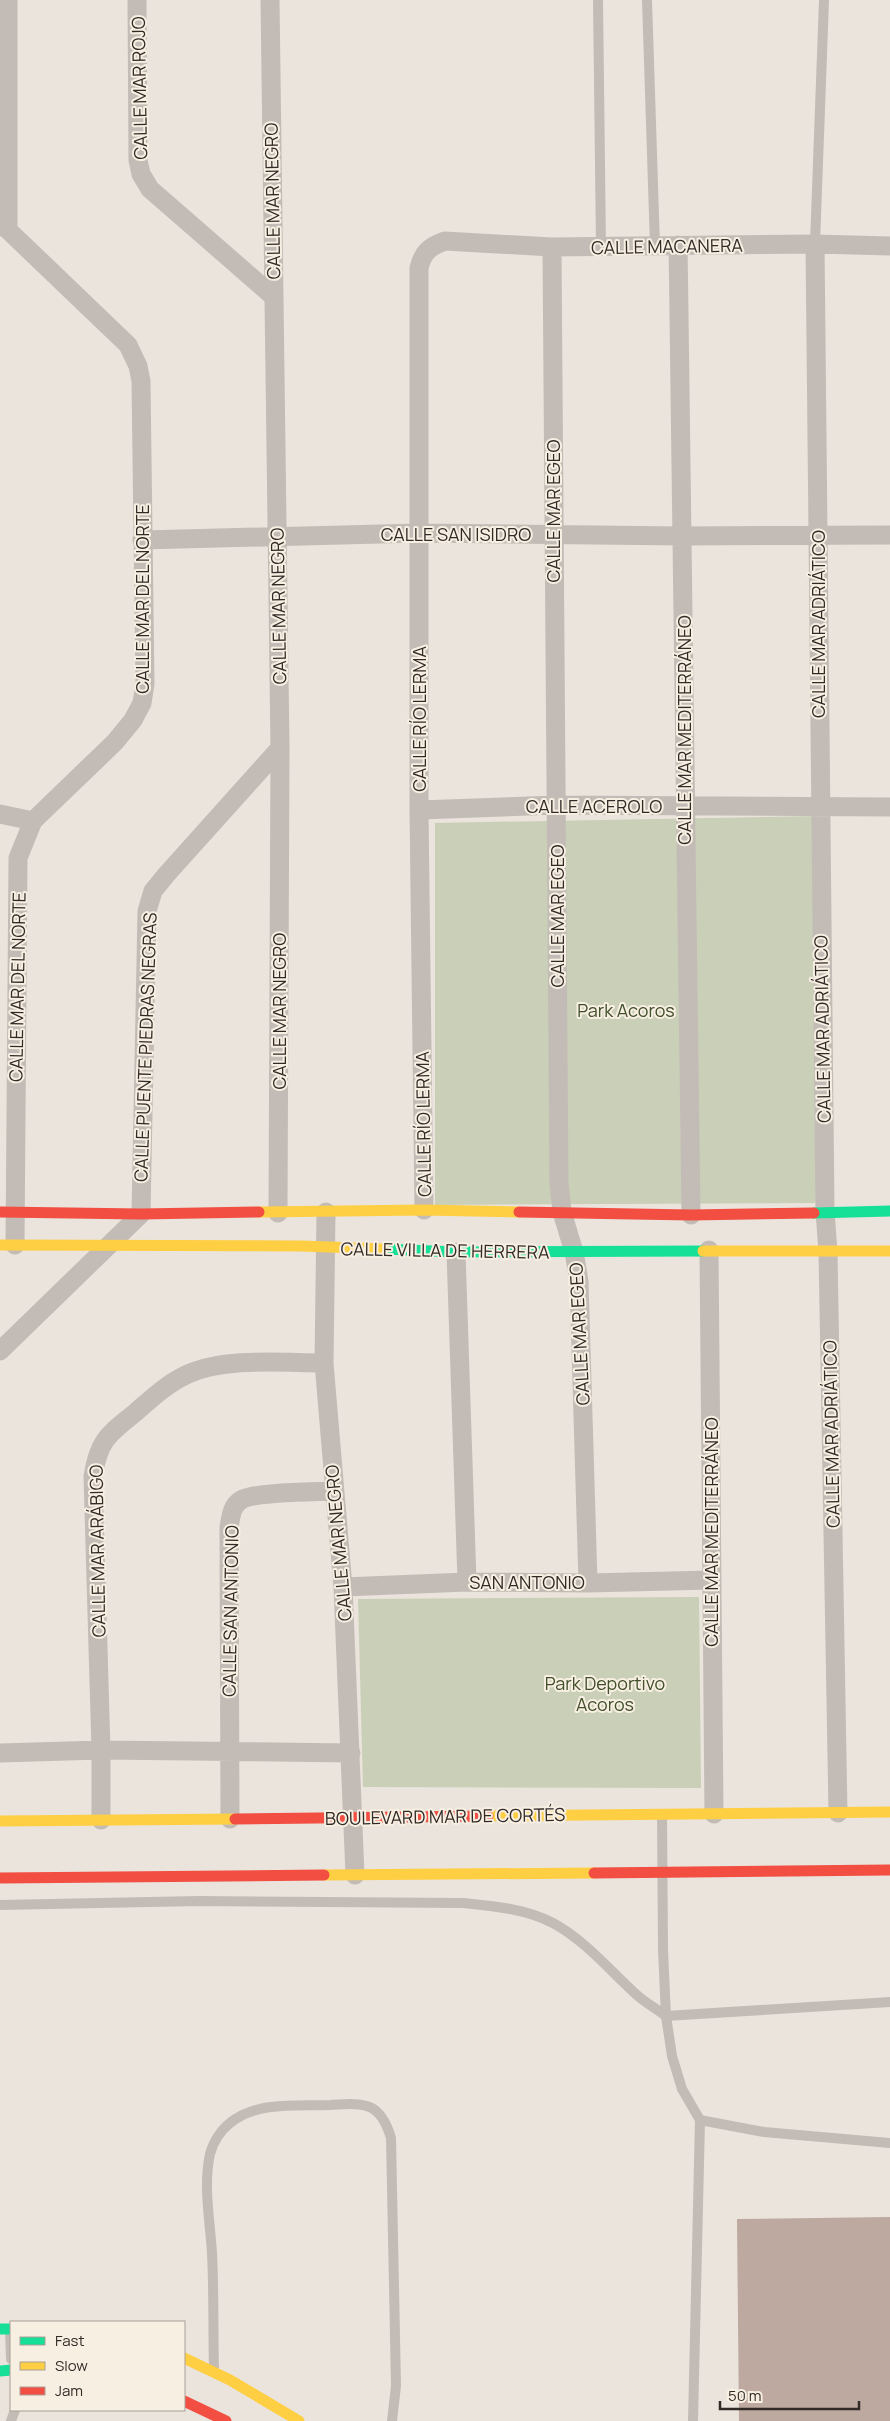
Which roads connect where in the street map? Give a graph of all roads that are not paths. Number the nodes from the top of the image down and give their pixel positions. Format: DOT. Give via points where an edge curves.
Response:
graph roads {
  1 [pos="8,0"];
  2 [pos="138,0"];
  3 [pos="270,0"];
  4 [pos="598,0"];
  5 [pos="647,0"];
  6 [pos="824,0"];
  7 [pos="4,227"];
  8 [pos="445,241"];
  9 [pos="815,244"];
  10 [pos="678,245"];
  11 [pos="552,246"];
  12 [pos="655,246"];
  13 [pos="890,246"];
  14 [pos="601,247"];
  15 [pos="274,297"];
  16 [pos="419,533"];
  17 [pos="890,534"];
  18 [pos="277,535"];
  19 [pos="553,535"];
  20 [pos="683,536"];
  21 [pos="817,536"];
  22 [pos="142,540"];
  23 [pos="280,748"];
  24 [pos="556,805"];
  25 [pos="684,807"];
  26 [pos="890,807"];
  27 [pos="819,808"];
  28 [pos="418,810"];
  29 [pos="0,814"];
  30 [pos="33,821"];
  31 [pos="424,1210"];
  32 [pos="825,1211"];
  33 [pos="890,1211"];
  34 [pos="326,1212"];
  35 [pos="562,1212"];
  36 [pos="7,1213"];
  37 [pos="278,1213"];
  38 [pos="141,1214"];
  39 [pos="691,1214"];
  40 [pos="8,1245"];
  41 [pos="109,1246"];
  42 [pos="326,1248"];
  43 [pos="709,1250"];
  44 [pos="890,1251"];
  45 [pos="456,1252"];
  46 [pos="574,1252"];
  47 [pos="828,1252"];
  48 [pos="0,1351"];
  49 [pos="324,1363"];
  50 [pos="333,1491"];
  51 [pos="711,1580"];
  52 [pos="467,1582"];
  53 [pos="588,1583"];
  54 [pos="343,1587"];
  55 [pos="101,1750"];
  56 [pos="0,1753"];
  57 [pos="229,1753"];
  58 [pos="351,1753"];
  59 [pos="890,1812"];
  60 [pos="838,1813"];
  61 [pos="662,1814"];
  62 [pos="714,1814"];
  63 [pos="354,1817"];
  64 [pos="230,1819"];
  65 [pos="101,1820"];
  66 [pos="0,1821"];
  67 [pos="890,1870"];
  68 [pos="662,1872"];
  69 [pos="355,1875"];
  70 [pos="0,1878"];
  71 [pos="0,1905"];
  72 [pos="890,2002"];
  73 [pos="666,2016"];
  74 [pos="700,2120"];
  75 [pos="890,2143"];
  76 [pos="7,2329"];
  77 [pos="10,2352"];
  78 [pos="185,2358"];
  79 [pos="214,2373"];
  80 [pos="185,2401"];
  81 [pos="226,2421"];
  82 [pos="299,2421"];
  83 [pos="392,2421"];
  84 [pos="693,2421"];
  1 -- 7 [label="street, CALLE MAR DEL NORTE"];
  2 -- 15 [label="street, CALLE MAR ROJO" via="138,160 141,174 150,189"];
  3 -- 15 [label="street, CALLE MAR NEGRO"];
  4 -- 14 [label="lane"];
  5 -- 12 [label="lane"];
  6 -- 9 [label="lane"];
  7 -- 22 [label="street, CALLE MAR DEL NORTE" via="128,345 134,355 141,381"];
  8 -- 11 [label="street, CALLE MACANERA"];
  8 -- 16 [label="street, CALLE RÍO LERMA" via="431,246 422,256 419,268"];
  9 -- 10 [label="street, CALLE MACANERA"];
  9 -- 13 [label="street, CALLE MACANERA"];
  9 -- 21 [label="street, CALLE MAR ADRIÁTICO"];
  10 -- 12 [label="street, CALLE MACANERA"];
  10 -- 20 [label="street, CALLE MAR MEDITERRÁNEO"];
  11 -- 14 [label="street, CALLE MACANERA"];
  11 -- 19 [label="street, CALLE MAR EGEO"];
  12 -- 14 [label="street, CALLE MACANERA"];
  15 -- 18 [label="street, CALLE MAR NEGRO"];
  16 -- 18 [label="street, CALLE SAN ISIDRO"];
  16 -- 19 [label="street, CALLE SAN ISIDRO"];
  16 -- 28 [label="street, CALLE RÍO LERMA"];
  17 -- 21 [label="street, CALLE SAN ISIDRO"];
  18 -- 22 [label="street, CALLE SAN ISIDRO"];
  18 -- 23 [label="street, CALLE MAR NEGRO"];
  19 -- 20 [label="street, CALLE SAN ISIDRO"];
  19 -- 24 [label="street, CALLE MAR EGEO"];
  20 -- 21 [label="street, CALLE SAN ISIDRO"];
  20 -- 25 [label="street, CALLE MAR MEDITERRÁNEO"];
  21 -- 27 [label="street, CALLE MAR ADRIÁTICO"];
  22 -- 30 [label="street, CALLE MAR DEL NORTE" via="145,684 142,703 115,742"];
  23 -- 37 [label="street, CALLE MAR NEGRO"];
  23 -- 38 [label="street, CALLE PUENTE PIEDRAS NEGRAS" via="166,876 153,892 147,911"];
  24 -- 25 [label="street, CALLE ACEROLO"];
  24 -- 28 [label="street, CALLE ACEROLO"];
  24 -- 35 [label="street, CALLE MAR EGEO" via="559,1183"];
  25 -- 27 [label="street, CALLE ACEROLO"];
  25 -- 39 [label="street, CALLE MAR MEDITERRÁNEO"];
  26 -- 27 [label="street, CALLE ACEROLO"];
  27 -- 32 [label="street, CALLE MAR ADRIÁTICO"];
  28 -- 31 [label="street, CALLE RÍO LERMA"];
  29 -- 30 [label="street"];
  30 -- 36 [label="street, CALLE MAR DEL NORTE" via="18,858"];
  31 -- 34 [label="street, CALLE VILLA DE HERRERA"];
  31 -- 35 [label="street, CALLE VILLA DE HERRERA"];
  32 -- 33 [label="street, CALLE VILLA DE HERRERA"];
  32 -- 39 [label="street, CALLE VILLA DE HERRERA"];
  32 -- 47 [label="street, CALLE MAR ADRIÁTICO"];
  34 -- 37 [label="street, CALLE VILLA DE HERRERA"];
  34 -- 42 [label="street, CALLE MAR NEGRO"];
  35 -- 39 [label="street, CALLE VILLA DE HERRERA"];
  35 -- 46 [label="street, CALLE MAR EGEO"];
  36 -- 38 [label="street, CALLE VILLA DE HERRERA"];
  36 -- 40 [label="street, CALLE MAR DEL NORTE"];
  37 -- 38 [label="street, CALLE VILLA DE HERRERA"];
  38 -- 41 [label="street"];
  40 -- 41 [label="street, CALLE VILLA DE HERRERA"];
  41 -- 42 [label="street, CALLE VILLA DE HERRERA"];
  41 -- 48 [label="street"];
  42 -- 45 [label="street, CALLE VILLA DE HERRERA"];
  42 -- 49 [label="street, CALLE MAR NEGRO"];
  43 -- 46 [label="street, CALLE VILLA DE HERRERA"];
  43 -- 47 [label="street, CALLE VILLA DE HERRERA"];
  43 -- 51 [label="street, CALLE MAR MEDITERRÁNEO"];
  44 -- 47 [label="street, CALLE VILLA DE HERRERA"];
  45 -- 46 [label="street, CALLE VILLA DE HERRERA"];
  45 -- 52 [label="street"];
  46 -- 53 [label="street, CALLE MAR EGEO" via="579,1281"];
  47 -- 60 [label="street, CALLE MAR ADRIÁTICO"];
  49 -- 50 [label="street, CALLE MAR NEGRO"];
  49 -- 55 [label="street, CALLE MAR ARÁBIGO" via="210,1366 188,1374 170,1384 100,1445 93,1476"];
  50 -- 54 [label="street, CALLE MAR NEGRO"];
  50 -- 57 [label="street, CALLE SAN ANTONIO" via="256,1496 241,1500 233,1509 229,1528"];
  51 -- 53 [label="street, SAN ANTONIO"];
  51 -- 62 [label="street, CALLE MAR MEDITERRÁNEO"];
  52 -- 53 [label="street, SAN ANTONIO"];
  52 -- 54 [label="street, SAN ANTONIO"];
  54 -- 58 [label="street, CALLE MAR NEGRO"];
  55 -- 56 [label="street"];
  55 -- 57 [label="street"];
  55 -- 65 [label="street, CALLE MAR ARÁBIGO"];
  57 -- 58 [label="street"];
  57 -- 64 [label="street, CALLE SAN ANTONIO"];
  58 -- 63 [label="street, CALLE MAR NEGRO"];
  59 -- 60 [label="street, BOULEVARD MAR DE CORTÉS"];
  60 -- 62 [label="street, BOULEVARD MAR DE CORTÉS"];
  61 -- 62 [label="street, BOULEVARD MAR DE CORTÉS"];
  61 -- 63 [label="street, BOULEVARD MAR DE CORTÉS"];
  61 -- 68 [label="lane"];
  63 -- 64 [label="street, BOULEVARD MAR DE CORTÉS"];
  63 -- 69 [label="street, CALLE MAR NEGRO"];
  64 -- 65 [label="street, BOULEVARD MAR DE CORTÉS"];
  65 -- 66 [label="street, BOULEVARD MAR DE CORTÉS"];
  67 -- 68 [label="street"];
  68 -- 69 [label="street"];
  68 -- 73 [label="lane"];
  69 -- 70 [label="street"];
  71 -- 73 [label="lane" via="198,1901 493,1905 527,1912 553,1923"];
  72 -- 73 [label="lane"];
  73 -- 74 [label="lane" via="672,2056 682,2089"];
  74 -- 75 [label="lane" via="764,2132"];
  74 -- 84 [label="lane"];
  76 -- 77 [label="lane"];
  78 -- 79 [label="street"];
  79 -- 82 [label="street"];
  79 -- 83 [label="lane" via="212,2254 206,2178 217,2137 243,2115 267,2107 358,2104 375,2110 386,2120 391,2138 396,2386"];
  80 -- 81 [label="street"];
}
